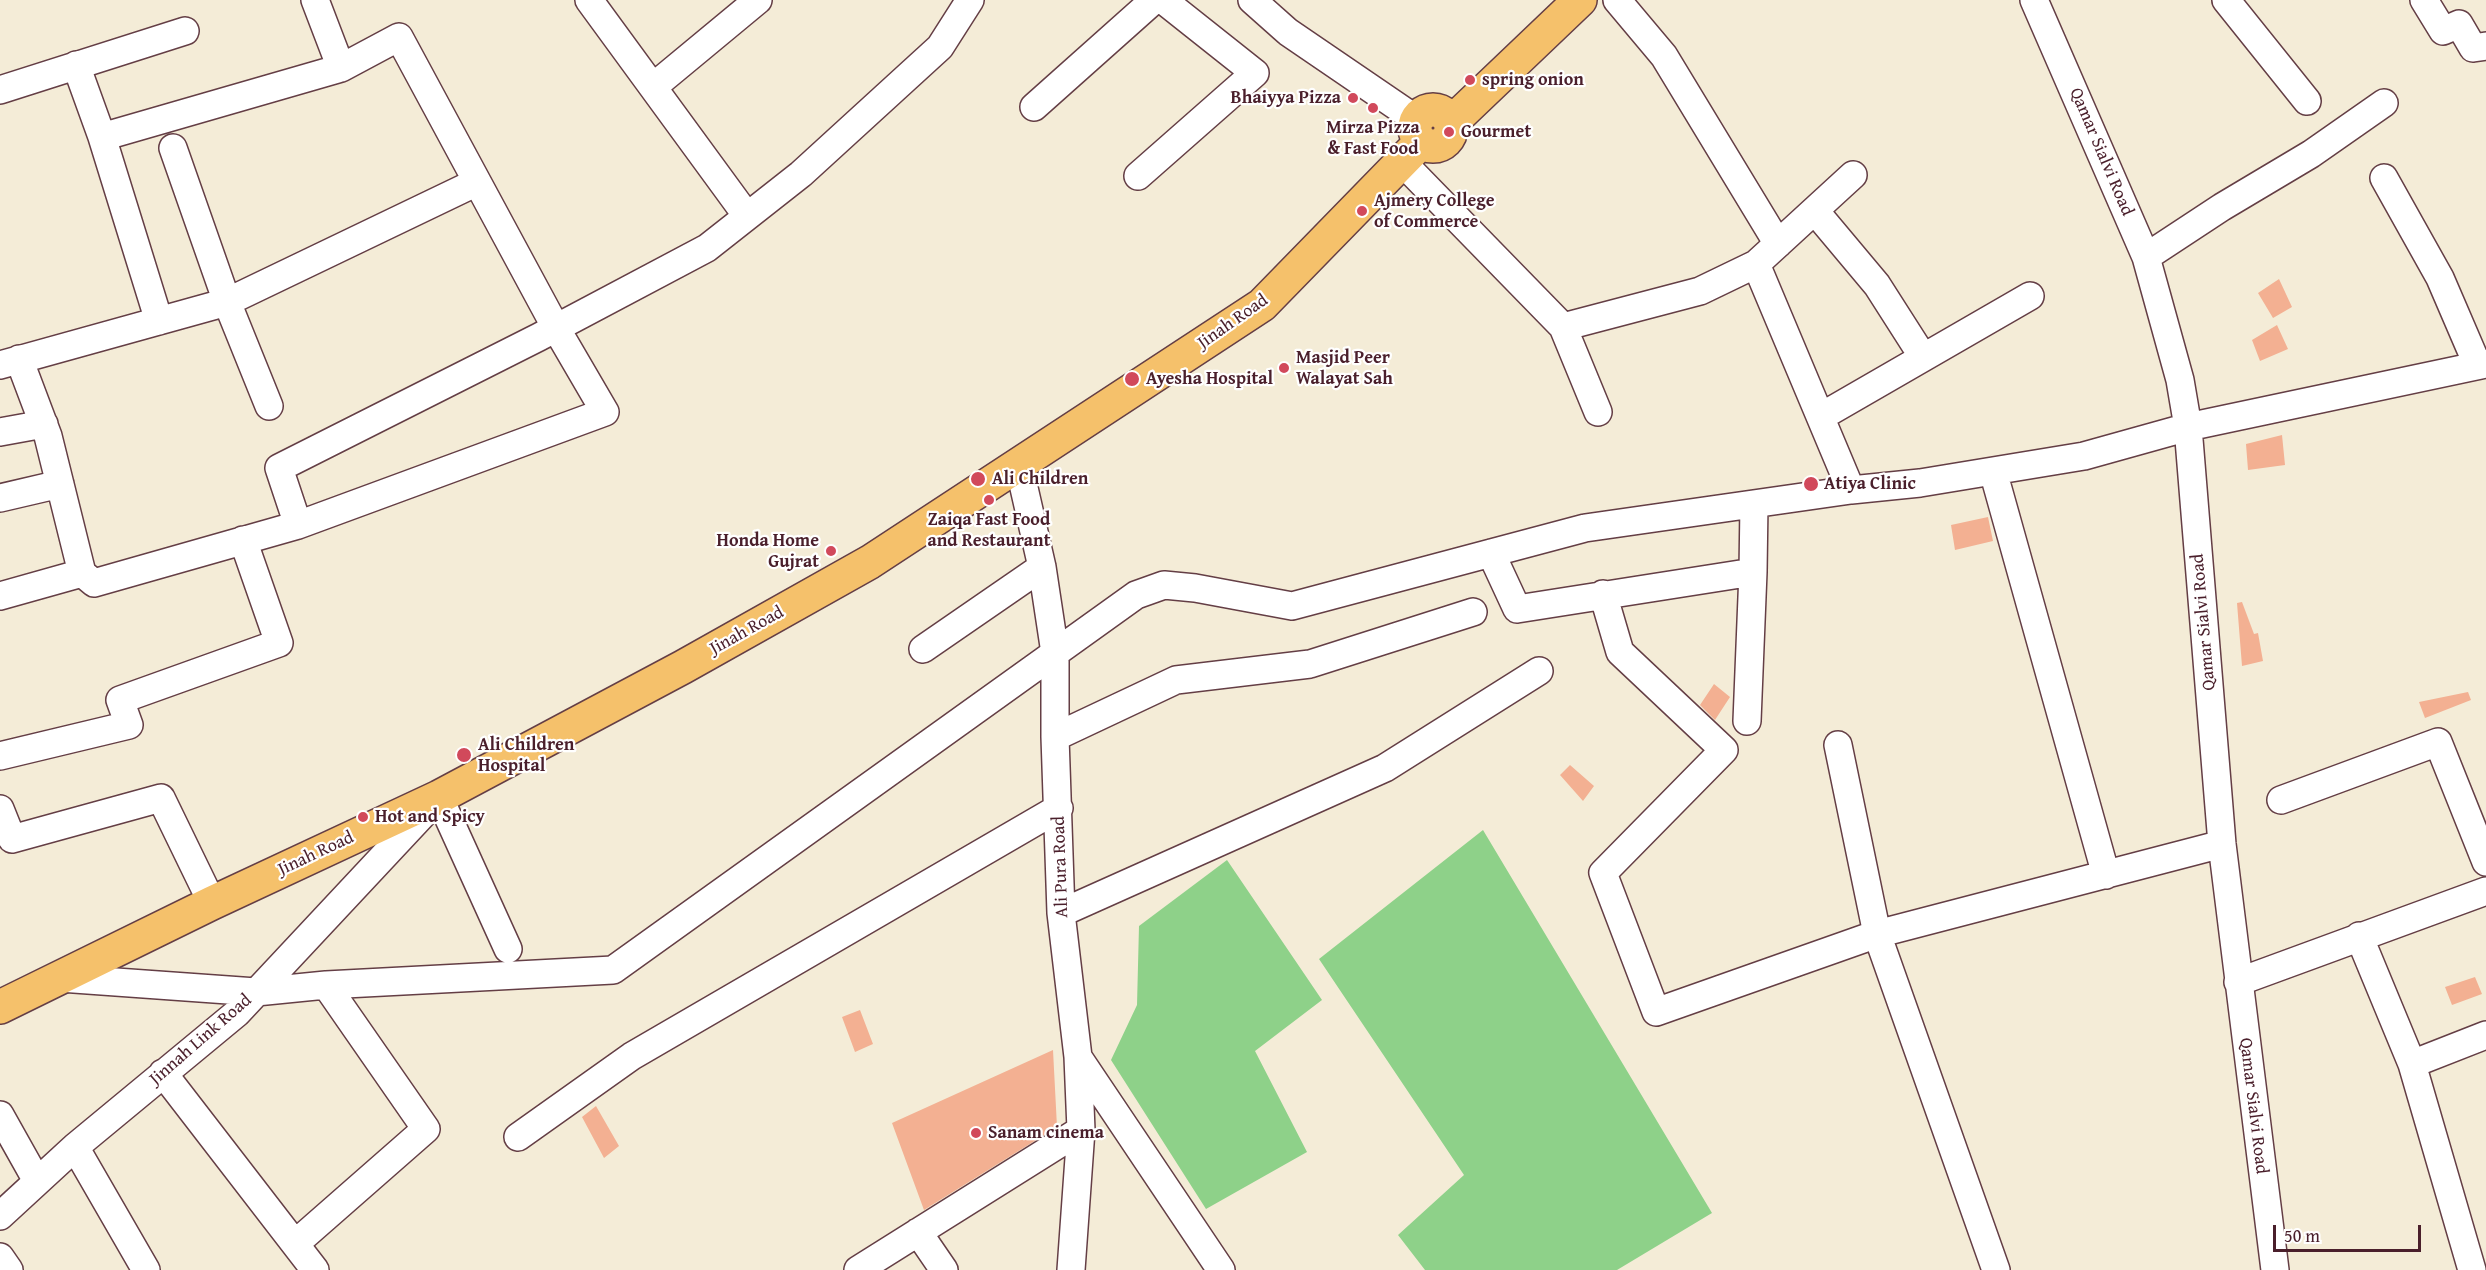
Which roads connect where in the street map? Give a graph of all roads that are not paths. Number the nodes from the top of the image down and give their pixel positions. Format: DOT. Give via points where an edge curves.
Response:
graph roads {
  1 [pos="315,0"];
  2 [pos="589,0"];
  3 [pos="758,0"];
  4 [pos="970,0"];
  5 [pos="1154,0"];
  6 [pos="1163,0"];
  7 [pos="1252,0"];
  8 [pos="1580,0"];
  9 [pos="1617,0"];
  10 [pos="2034,0"];
  11 [pos="2226,0"];
  12 [pos="2424,0"];
  13 [pos="184,31"];
  14 [pos="2486,46"];
  15 [pos="76,65"];
  16 [pos="342,68"];
  17 [pos="653,87"];
  18 [pos="0,90"];
  19 [pos="2307,101"];
  20 [pos="2384,103"];
  21 [pos="1034,106"];
  22 [pos="102,137"];
  23 [pos="1413,141"];
  24 [pos="173,148"];
  25 [pos="1138,176"];
  26 [pos="1853,176"];
  27 [pos="2384,178"];
  28 [pos="477,182"];
  29 [pos="1815,211"];
  30 [pos="747,216"];
  31 [pos="1778,244"];
  32 [pos="2146,258"];
  33 [pos="1756,264"];
  34 [pos="2030,296"];
  35 [pos="227,302"];
  36 [pos="159,321"];
  37 [pos="1563,327"];
  38 [pos="556,328"];
  39 [pos="1923,357"];
  40 [pos="9,362"];
  41 [pos="2482,364"];
  42 [pos="269,406"];
  43 [pos="1598,412"];
  44 [pos="1822,416"];
  45 [pos="44,424"];
  46 [pos="2188,427"];
  47 [pos="0,432"];
  48 [pos="1020,466"];
  49 [pos="1993,471"];
  50 [pos="60,484"];
  51 [pos="1851,490"];
  52 [pos="0,498"];
  53 [pos="1754,504"];
  54 [pos="298,525"];
  55 [pos="243,540"];
  56 [pos="1491,553"];
  57 [pos="1042,567"];
  58 [pos="1753,572"];
  59 [pos="82,573"];
  60 [pos="1603,594"];
  61 [pos="0,596"];
  62 [pos="1473,612"];
  63 [pos="923,649"];
  64 [pos="1055,653"];
  65 [pos="1539,671"];
  66 [pos="1747,721"];
  67 [pos="1054,737"];
  68 [pos="1838,745"];
  69 [pos="0,756"];
  70 [pos="439,797"];
  71 [pos="2281,801"];
  72 [pos="1059,808"];
  73 [pos="0,809"];
  74 [pos="2222,844"];
  75 [pos="2486,862"];
  76 [pos="2106,874"];
  77 [pos="2486,891"];
  78 [pos="212,903"];
  79 [pos="1061,912"];
  80 [pos="1877,934"];
  81 [pos="2360,936"];
  82 [pos="508,949"];
  83 [pos="60,978"];
  84 [pos="2238,982"];
  85 [pos="326,985"];
  86 [pos="256,992"];
  87 [pos="0,1007"];
  88 [pos="2486,1035"];
  89 [pos="1078,1057"];
  90 [pos="2412,1064"];
  91 [pos="163,1073"];
  92 [pos="0,1115"];
  93 [pos="1081,1130"];
  94 [pos="518,1137"];
  95 [pos="75,1148"];
  96 [pos="37,1181"];
  97 [pos="0,1216"];
  98 [pos="918,1232"];
  99 [pos="296,1243"];
  100 [pos="0,1257"];
  101 [pos="9,1270"];
  102 [pos="146,1270"];
  103 [pos="315,1270"];
  104 [pos="858,1270"];
  105 [pos="944,1270"];
  106 [pos="1071,1270"];
  107 [pos="1221,1270"];
  108 [pos="1996,1270"];
  109 [pos="2275,1270"];
  110 [pos="2472,1270"];
  1 -- 16 [label="street"];
  2 -- 17 [label="street"];
  3 -- 17 [label="street"];
  4 -- 30 [label="street" via="940,47 801,174"];
  5 -- 21 [label="street"];
  6 -- 25 [label="street" via="1255,73"];
  7 -- 23 [label="street"];
  8 -- 23 [label="main road" via="1451,123 1441,111 1426,111"];
  9 -- 31 [label="street" via="1670,65"];
  10 -- 32 [label="street, Qamar Sialvi Road"];
  11 -- 19 [label="street"];
  12 -- 14 [label="street" via="2443,31 2459,24 2473,48"];
  13 -- 15 [label="street"];
  15 -- 18 [label="street"];
  15 -- 22 [label="street"];
  16 -- 22 [label="street"];
  16 -- 28 [label="street" via="399,37"];
  17 -- 30 [label="street"];
  20 -- 32 [label="street"];
  22 -- 36 [label="street"];
  23 -- 37 [label="street"];
  23 -- 48 [label="main road, Jinah Road" via="1262,304"];
  24 -- 35 [label="street"];
  26 -- 29 [label="street"];
  27 -- 41 [label="street"];
  28 -- 35 [label="street"];
  28 -- 38 [label="street"];
  29 -- 31 [label="street"];
  29 -- 39 [label="street" via="1877,285"];
  30 -- 38 [label="street" via="707,248"];
  31 -- 33 [label="street"];
  32 -- 46 [label="street, Qamar Sialvi Road" via="2180,380"];
  33 -- 37 [label="street" via="1700,291"];
  33 -- 44 [label="street"];
  34 -- 39 [label="street"];
  35 -- 36 [label="street"];
  35 -- 42 [label="street"];
  36 -- 40 [label="street"];
  37 -- 43 [label="street"];
  38 -- 54 [label="street" via="279,468"];
  38 -- 54 [label="street" via="605,412"];
  39 -- 44 [label="street"];
  40 -- 45 [label="street"];
  41 -- 46 [label="street"];
  44 -- 51 [label="street"];
  45 -- 47 [label="street"];
  45 -- 50 [label="street"];
  46 -- 49 [label="street" via="2084,456"];
  46 -- 74 [label="street, Qamar Sialvi Road"];
  48 -- 57 [label="street, Ali Pura Road"];
  48 -- 70 [label="main road, Jinah Road" via="870,562"];
  49 -- 51 [label="street"];
  49 -- 76 [label="street"];
  50 -- 52 [label="street"];
  50 -- 59 [label="street"];
  51 -- 53 [label="street"];
  53 -- 56 [label="street" via="1585,528"];
  53 -- 58 [label="street"];
  54 -- 55 [label="street"];
  55 -- 59 [label="street" via="94,583"];
  55 -- 69 [label="street" via="279,643 120,700 129,725"];
  56 -- 60 [label="street" via="1517,609"];
  56 -- 64 [label="street" via="1292,606 1164,585 1136,595"];
  57 -- 63 [label="street"];
  57 -- 64 [label="street, Ali Pura Road"];
  58 -- 60 [label="street"];
  58 -- 66 [label="street"];
  59 -- 61 [label="street"];
  60 -- 80 [label="street" via="1620,652 1724,750 1603,873 1656,1012"];
  62 -- 67 [label="street" via="1310,664 1176,680"];
  64 -- 67 [label="street, Ali Pura Road"];
  64 -- 85 [label="street" via="613,970"];
  65 -- 79 [label="street" via="1385,768"];
  67 -- 72 [label="street, Ali Pura Road"];
  68 -- 80 [label="street"];
  70 -- 78 [label="main road, Jinah Road"];
  70 -- 82 [label="street"];
  70 -- 86 [label="street, Jinnah Link Road"];
  71 -- 75 [label="street" via="2438,742"];
  72 -- 79 [label="street, Ali Pura Road"];
  72 -- 94 [label="street" via="632,1056"];
  73 -- 78 [label="street" via="12,838 161,798"];
  74 -- 76 [label="street"];
  74 -- 84 [label="street, Qamar Sialvi Road"];
  76 -- 80 [label="street"];
  77 -- 81 [label="street"];
  78 -- 83 [label="main road, Jinah Road"];
  79 -- 89 [label="street, Ali Pura Road"];
  80 -- 108 [label="street"];
  81 -- 84 [label="street"];
  81 -- 90 [label="street"];
  83 -- 86 [label="street"];
  83 -- 87 [label="main road, Jinah Road"];
  84 -- 109 [label="street, Qamar Sialvi Road"];
  85 -- 86 [label="street"];
  85 -- 99 [label="street" via="426,1129"];
  86 -- 91 [label="street, Jinnah Link Road" via="237,1013"];
  88 -- 90 [label="street"];
  89 -- 93 [label="street, Ali Pura Road"];
  89 -- 107 [label="street"];
  90 -- 110 [label="street"];
  91 -- 95 [label="street, Jinnah Link Road"];
  91 -- 99 [label="street"];
  92 -- 96 [label="street"];
  93 -- 98 [label="street"];
  93 -- 106 [label="street, Ali Pura Road"];
  95 -- 96 [label="street, Jinnah Link Road"];
  95 -- 102 [label="street"];
  96 -- 97 [label="street, Jinnah Link Road"];
  98 -- 104 [label="street"];
  98 -- 105 [label="street"];
  99 -- 103 [label="street"];
  100 -- 101 [label="street"];
}
